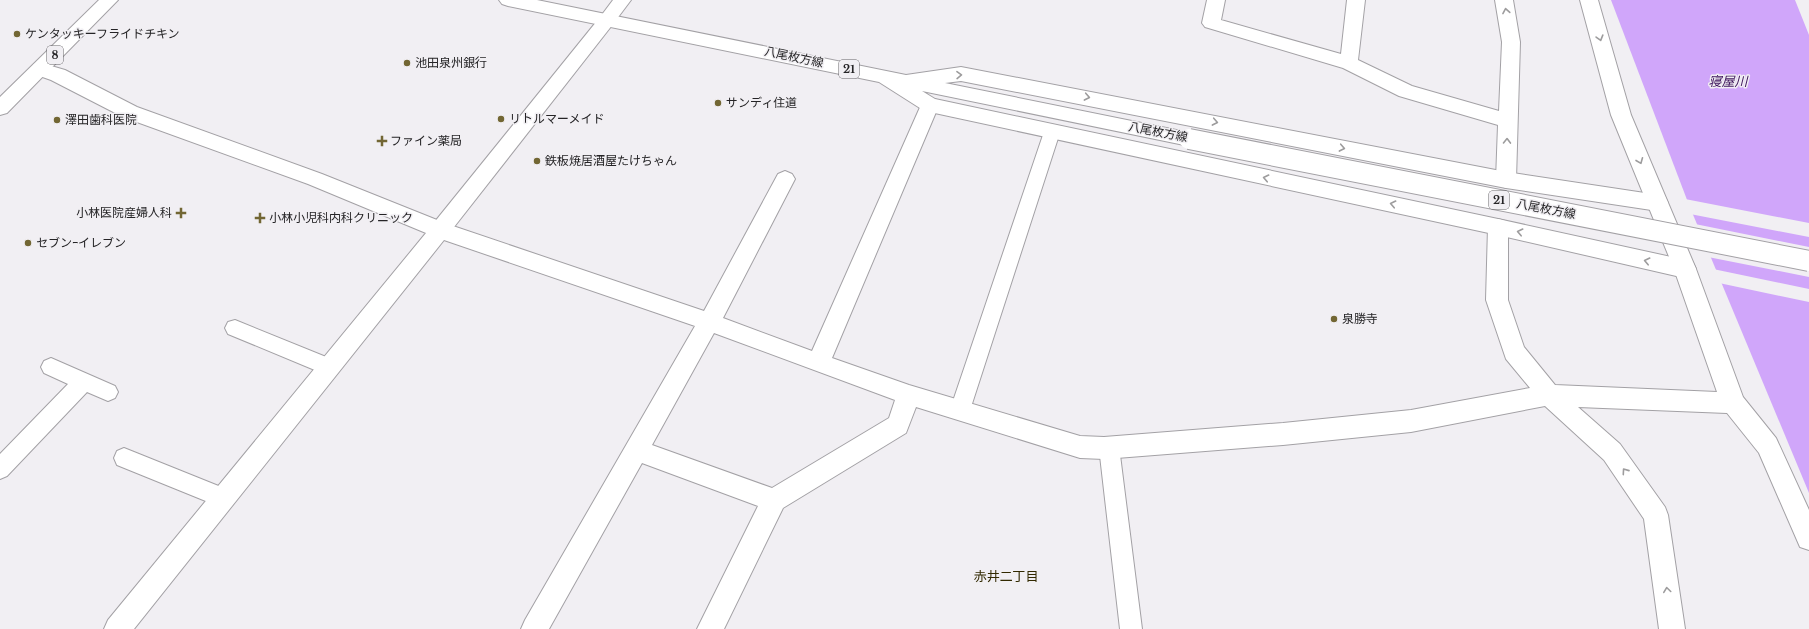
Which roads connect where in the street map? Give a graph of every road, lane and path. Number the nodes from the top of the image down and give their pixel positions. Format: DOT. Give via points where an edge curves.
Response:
graph roads {
  1 [pos="108,0"];
  2 [pos="508,0"];
  3 [pos="622,0"];
  4 [pos="1216,0"];
  5 [pos="1356,0"];
  6 [pos="1504,0"];
  7 [pos="1589,0"];
  8 [pos="607,20"];
  9 [pos="1349,63"];
  10 [pos="40,69"];
  11 [pos="881,75"];
  12 [pos="907,81"];
  13 [pos="930,105"];
  14 [pos="0,108"];
  15 [pos="1508,121"];
  16 [pos="1052,132"];
  17 [pos="785,179"];
  18 [pos="1506,180"];
  19 [pos="1658,203"];
  20 [pos="1498,227"];
  21 [pos="440,230"];
  22 [pos="1809,261"];
  23 [pos="1685,270"];
  24 [pos="709,322"];
  25 [pos="235,328"];
  26 [pos="818,363"];
  27 [pos="51,367"];
  28 [pos="329,367"];
  29 [pos="83,382"];
  30 [pos="108,392"];
  31 [pos="909,395"];
  32 [pos="1549,395"];
  33 [pos="1733,403"];
  34 [pos="960,410"];
  35 [pos="1109,447"];
  36 [pos="636,450"];
  37 [pos="124,458"];
  38 [pos="0,470"];
  39 [pos="223,498"];
  40 [pos="774,500"];
  41 [pos="1809,538"];
  42 [pos="117,629"];
  43 [pos="534,629"];
  44 [pos="710,629"];
  45 [pos="1131,629"];
  46 [pos="1672,629"];
  1 -- 10 [label="street, 8"];
  2 -- 8 [label="street, 八尾枚方線 / 21"];
  3 -- 8 [label="street"];
  4 -- 9 [label="street" via="1211,23"];
  5 -- 9 [label="street"];
  15 -- 6 [label="street, one-way" via="1511,42"];
  7 -- 19 [label="street, one-way" via="1621,115"];
  8 -- 11 [label="street, 八尾枚方線 / 21"];
  8 -- 21 [label="street"];
  9 -- 15 [label="street" via="1406,91"];
  10 -- 14 [label="street, 8"];
  10 -- 21 [label="street" via="58,75 130,112 315,179"];
  11 -- 12 [label="street, 八尾枚方線 / 21"];
  11 -- 13 [label="street"];
  12 -- 18 [label="street, one-way" via="961,74"];
  12 -- 22 [label="street, 八尾枚方線 / 21, bridge"];
  13 -- 16 [label="street"];
  13 -- 26 [label="street"];
  18 -- 15 [label="street, one-way"];
  20 -- 16 [label="street, one-way"];
  16 -- 34 [label="lane"];
  17 -- 24 [label="street"];
  18 -- 19 [label="street"];
  19 -- 23 [label="street"];
  23 -- 20 [label="street, one-way"];
  20 -- 32 [label="street" via="1497,300 1514,352"];
  21 -- 24 [label="street"];
  21 -- 28 [label="street"];
  23 -- 33 [label="street"];
  24 -- 26 [label="street"];
  24 -- 36 [label="street"];
  25 -- 28 [label="lane"];
  26 -- 31 [label="street"];
  27 -- 29 [label="lane"];
  28 -- 39 [label="street"];
  29 -- 30 [label="lane"];
  29 -- 38 [label="lane"];
  31 -- 34 [label="street"];
  31 -- 40 [label="street" via="898,425"];
  32 -- 33 [label="street"];
  32 -- 35 [label="street" via="1411,421"];
  46 -- 32 [label="street, one-way" via="1656,515 1612,452"];
  33 -- 41 [label="street" via="1768,446"];
  34 -- 35 [label="street" via="1080,448"];
  35 -- 45 [label="lane"];
  36 -- 40 [label="street"];
  36 -- 43 [label="street"];
  37 -- 39 [label="lane"];
  39 -- 42 [label="street"];
  40 -- 44 [label="street"];
}
